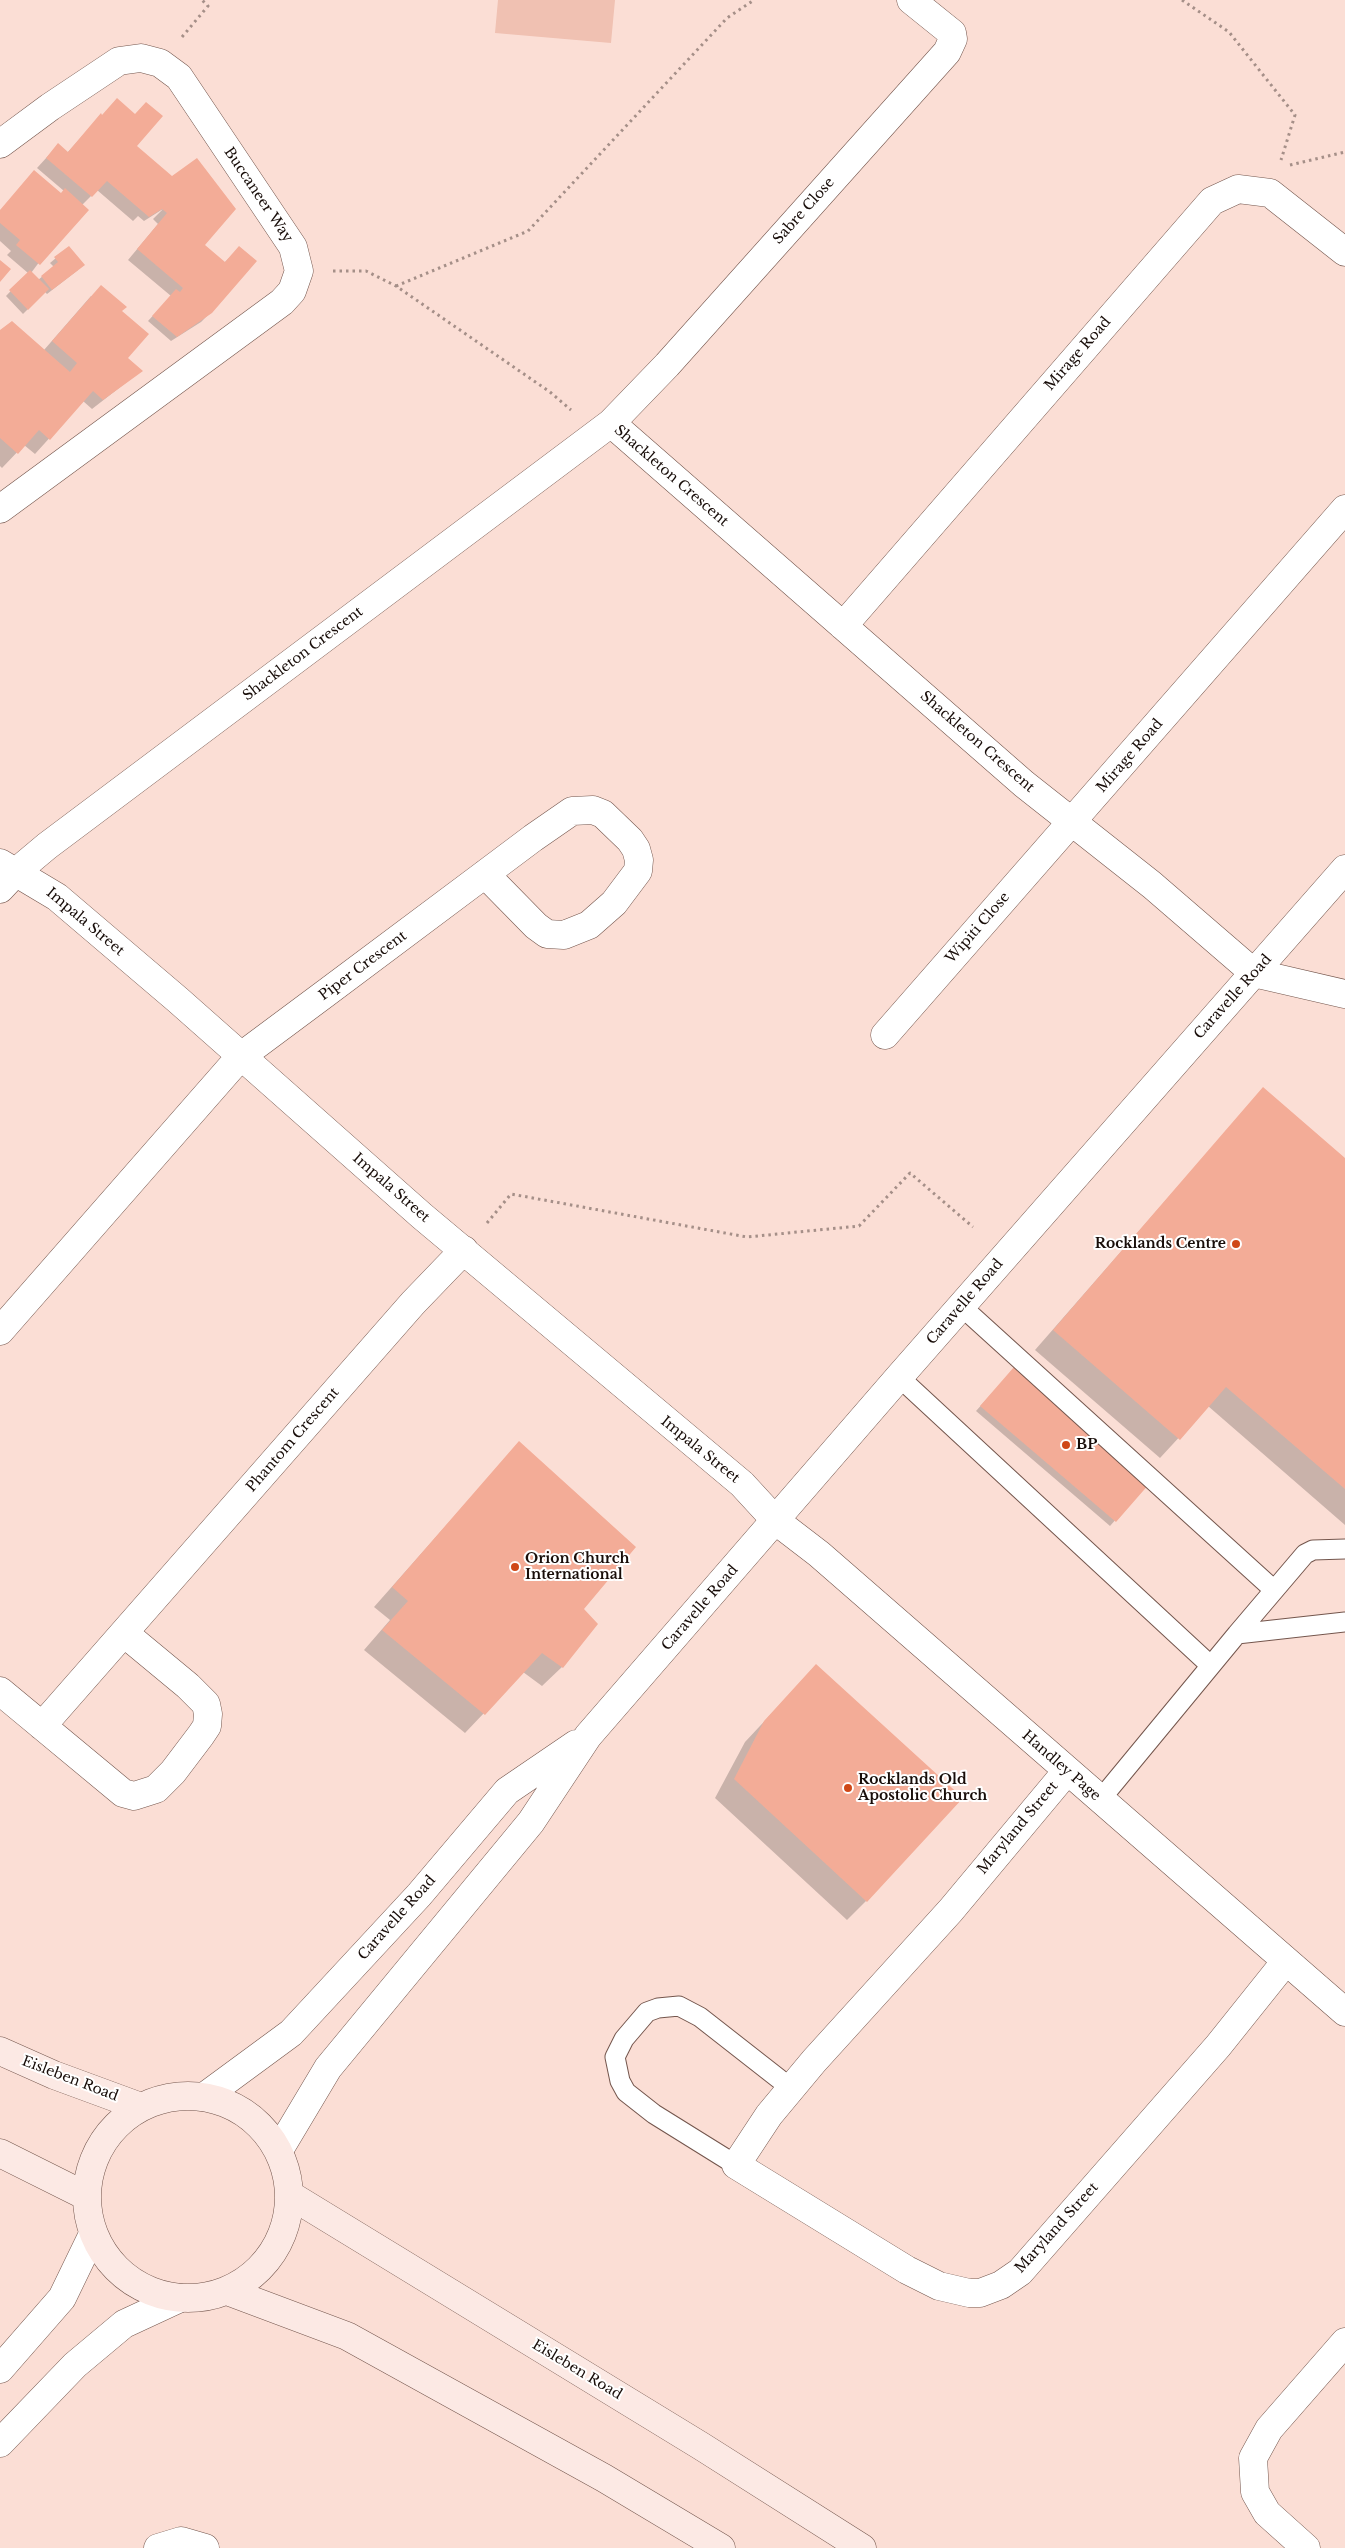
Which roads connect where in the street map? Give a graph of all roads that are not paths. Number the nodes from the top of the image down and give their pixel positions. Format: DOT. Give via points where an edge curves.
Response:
graph roads {
  1 [pos="911,0"];
  2 [pos="0,144"];
  3 [pos="1345,252"];
  4 [pos="604,428"];
  5 [pos="0,509"];
  6 [pos="1345,509"];
  7 [pos="843,626"];
  8 [pos="1071,821"];
  9 [pos="1345,869"];
  10 [pos="485,874"];
  11 [pos="5,875"];
  12 [pos="1254,973"];
  13 [pos="1345,994"];
  14 [pos="884,1035"];
  15 [pos="240,1057"];
  16 [pos="464,1250"];
  17 [pos="962,1306"];
  18 [pos="0,1331"];
  19 [pos="899,1377"];
  20 [pos="776,1521"];
  21 [pos="1345,1549"];
  22 [pos="1274,1590"];
  23 [pos="1345,1622"];
  24 [pos="124,1633"];
  25 [pos="1237,1634"];
  26 [pos="1210,1666"];
  27 [pos="0,1691"];
  28 [pos="42,1726"];
  29 [pos="588,1736"];
  30 [pos="1067,1771"];
  31 [pos="1100,1800"];
  32 [pos="1286,1961"];
  33 [pos="1345,2012"];
  34 [pos="0,2051"];
  35 [pos="792,2089"];
  36 [pos="204,2097"];
  37 [pos="141,2107"];
  38 [pos="279,2150"];
  39 [pos="0,2153"];
  40 [pos="736,2165"];
  41 [pos="290,2195"];
  42 [pos="86,2196"];
  43 [pos="93,2234"];
  44 [pos="227,2291"];
  45 [pos="180,2298"];
  46 [pos="1345,2342"];
  47 [pos="0,2369"];
  48 [pos="0,2443"];
  49 [pos="158,2548"];
  50 [pos="205,2548"];
  51 [pos="721,2548"];
  52 [pos="862,2548"];
  53 [pos="1306,2548"];
  1 -- 4 [label="street, Sabre Close" via="952,32 953,39 947,52 666,365"];
  2 -- 5 [label="street, Buccaneer Way" via="119,61 141,58 160,63 179,77 288,238 299,271 292,291 282,302"];
  3 -- 7 [label="street, Mirage Road" via="1270,193 1238,189 1216,198"];
  4 -- 7 [label="street, Shackleton Crescent"];
  4 -- 11 [label="street, Shackleton Crescent"];
  6 -- 8 [label="street, Mirage Road"];
  7 -- 8 [label="street, Shackleton Crescent"];
  8 -- 12 [label="street, Shackleton Crescent" via="1152,885"];
  8 -- 14 [label="street, Wipiti Close"];
  9 -- 12 [label="street, Caravelle Road"];
  10 -- 10 [label="street, Piper Crescent" via="536,926 547,934 564,935 589,925 614,903 638,871 639,860 630,840 603,814 583,810 572,812"];
  10 -- 15 [label="street, Piper Crescent"];
  11 -- 15 [label="street, Impala Street" via="57,897"];
  12 -- 13 [label="street"];
  12 -- 17 [label="street, Caravelle Road"];
  15 -- 16 [label="street, Impala Street"];
  15 -- 18 [label="street"];
  16 -- 20 [label="street, Impala Street" via="742,1484"];
  16 -- 24 [label="street, Phantom Crescent" via="413,1303"];
  17 -- 19 [label="street, Caravelle Road"];
  17 -- 22 [label="lane"];
  19 -- 20 [label="street, Caravelle Road"];
  19 -- 26 [label="lane"];
  20 -- 29 [label="street, Caravelle Road"];
  20 -- 30 [label="street, Handley Page" via="819,1554"];
  21 -- 22 [label="lane" via="1313,1550 1305,1554"];
  22 -- 25 [label="lane"];
  23 -- 25 [label="lane"];
  24 -- 28 [label="street, Phantom Crescent"];
  24 -- 28 [label="street" via="206,1704 207,1726 169,1777 156,1789 144,1794 123,1793"];
  25 -- 26 [label="lane"];
  26 -- 31 [label="lane"];
  27 -- 28 [label="street"];
  29 -- 36 [label="street, Caravelle Road" via="507,1791 419,1896 291,2033"];
  29 -- 38 [label="street, Caravelle Road" via="531,1822 328,2068"];
  30 -- 31 [label="street, Handley Page"];
  30 -- 35 [label="street, Maryland Street" via="951,1910"];
  31 -- 32 [label="street, Handley Page"];
  32 -- 33 [label="street, Handley Page"];
  32 -- 40 [label="street, Maryland Street" via="1218,2046 1020,2272 1001,2285 969,2293 938,2286"];
  34 -- 37 [label="main road, Eisleben Road"];
  35 -- 40 [label="street, Maryland Street"];
  35 -- 40 [label="lane, Maryland Street" via="700,2018 679,2006 647,2012 624,2039 615,2057 626,2092 654,2114"];
  36 -- 37 [label="main road" via="172,2096"];
  36 -- 38 [label="main road" via="234,2106 260,2124"];
  37 -- 42 [label="main road" via="119,2122 101,2144 90,2169"];
  38 -- 41 [label="main road" via="287,2172"];
  39 -- 42 [label="main road"];
  41 -- 44 [label="main road" via="283,2235 260,2268"];
  41 -- 52 [label="main road, Eisleben Road" via="661,2421"];
  42 -- 43 [label="main road"];
  43 -- 45 [label="main road" via="113,2266 144,2288"];
  43 -- 47 [label="street" via="62,2298"];
  44 -- 45 [label="main road" via="204,2297"];
  44 -- 51 [label="main road" via="347,2336 604,2478"];
  45 -- 48 [label="street" via="124,2324 75,2364"];
  46 -- 53 [label="street" via="1269,2429 1253,2458 1255,2492 1267,2513"];
  49 -- 50 [label="street" via="181,2541"];
}
